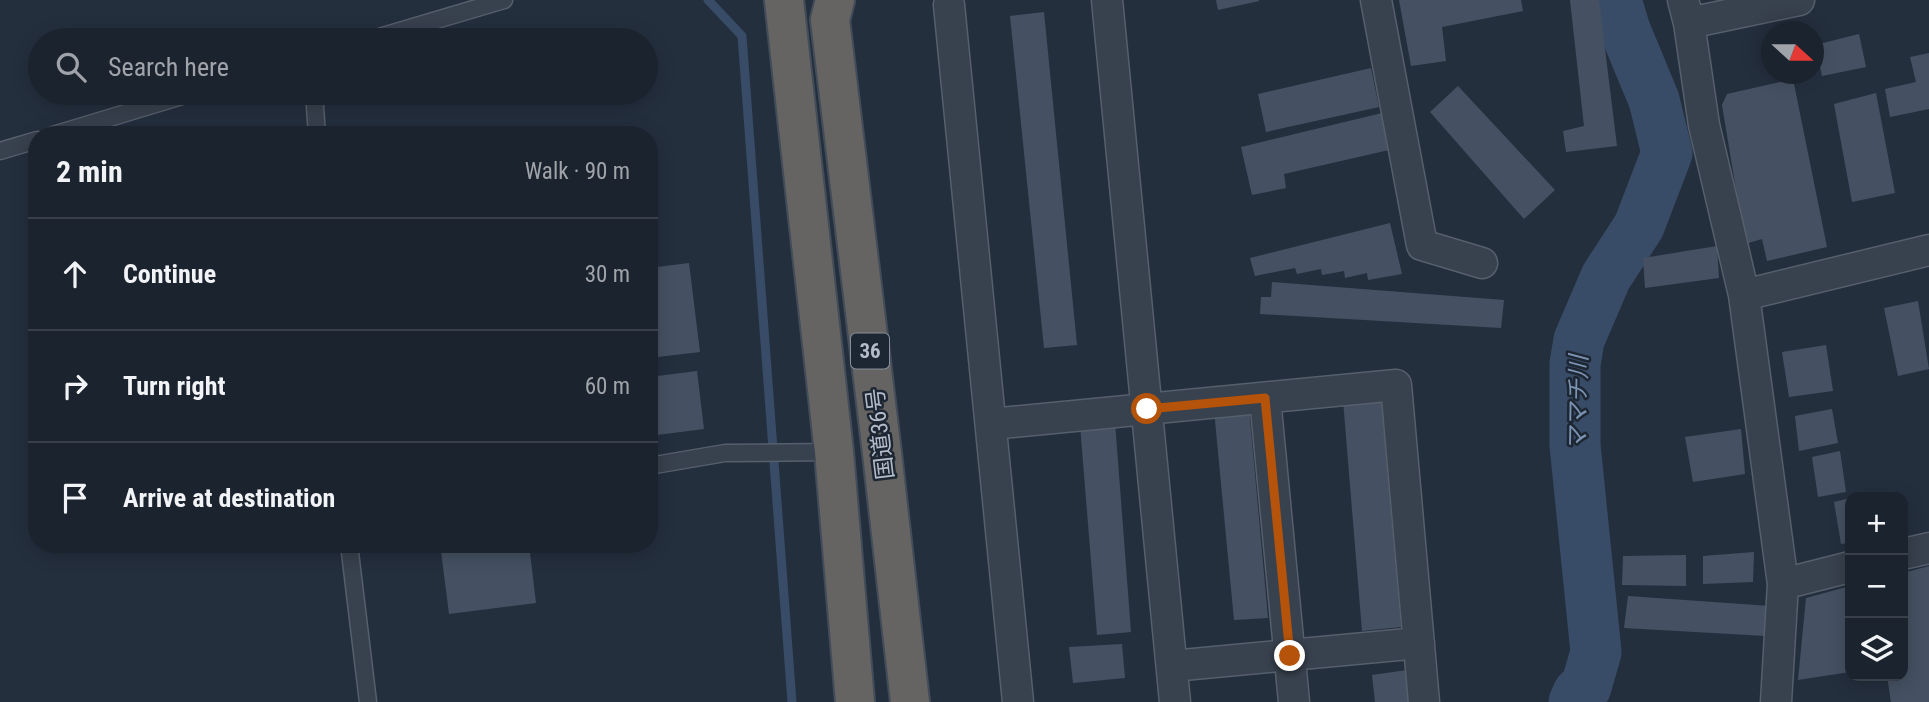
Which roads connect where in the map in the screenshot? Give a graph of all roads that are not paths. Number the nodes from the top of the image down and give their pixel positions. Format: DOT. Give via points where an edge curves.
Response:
graph roads {
  1 [pos="503,0"];
  2 [pos="784,0"];
  3 [pos="835,0"];
  4 [pos="1107,0"];
  5 [pos="1376,0"];
  6 [pos="1799,0"];
  7 [pos="950,5"];
  8 [pos="1686,12"];
  9 [pos="409,28"];
  10 [pos="152,105"];
  11 [pos="315,105"];
  12 [pos="83,126"];
  13 [pos="316,126"];
  14 [pos="28,142"];
  15 [pos="0,151"];
  16 [pos="1929,250"];
  17 [pos="1482,263"];
  18 [pos="1744,295"];
  19 [pos="1265,398"];
  20 [pos="1147,409"];
  21 [pos="991,424"];
  22 [pos="834,452"];
  23 [pos="658,464"];
  24 [pos="1929,548"];
  25 [pos="350,553"];
  26 [pos="1908,553"];
  27 [pos="1845,568"];
  28 [pos="1783,584"];
  29 [pos="1419,643"];
  30 [pos="1290,656"];
  31 [pos="1172,666"];
  32 [pos="368,702"];
  33 [pos="855,702"];
  34 [pos="909,702"];
  35 [pos="1018,702"];
  36 [pos="1175,702"];
  37 [pos="1294,702"];
  38 [pos="1424,702"];
  39 [pos="1776,702"];
  1 -- 9 [label="lane"];
  2 -- 22 [label="highway, 国道36号 / 36"];
  3 -- 34 [label="highway, 国道36号 / 36" via="830,20"];
  4 -- 20 [label="street"];
  5 -- 17 [label="street" via="1422,245"];
  6 -- 8 [label="street"];
  7 -- 21 [label="street"];
  8 -- 18 [label="street" via="1703,125"];
  10 -- 12 [label="lane"];
  11 -- 13 [label="lane"];
  14 -- 15 [label="lane"];
  16 -- 18 [label="street"];
  18 -- 28 [label="street"];
  19 -- 20 [label="street"];
  19 -- 29 [label="street" via="1396,385"];
  19 -- 30 [label="street"];
  20 -- 21 [label="street"];
  20 -- 31 [label="street"];
  21 -- 35 [label="street"];
  22 -- 23 [label="lane" via="725,453"];
  22 -- 33 [label="highway, 国道36号 / 36"];
  24 -- 26 [label="street"];
  25 -- 32 [label="lane"];
  27 -- 28 [label="street"];
  28 -- 39 [label="street"];
  29 -- 30 [label="street"];
  29 -- 38 [label="street"];
  30 -- 31 [label="street"];
  30 -- 37 [label="street"];
  31 -- 36 [label="street"];
}
